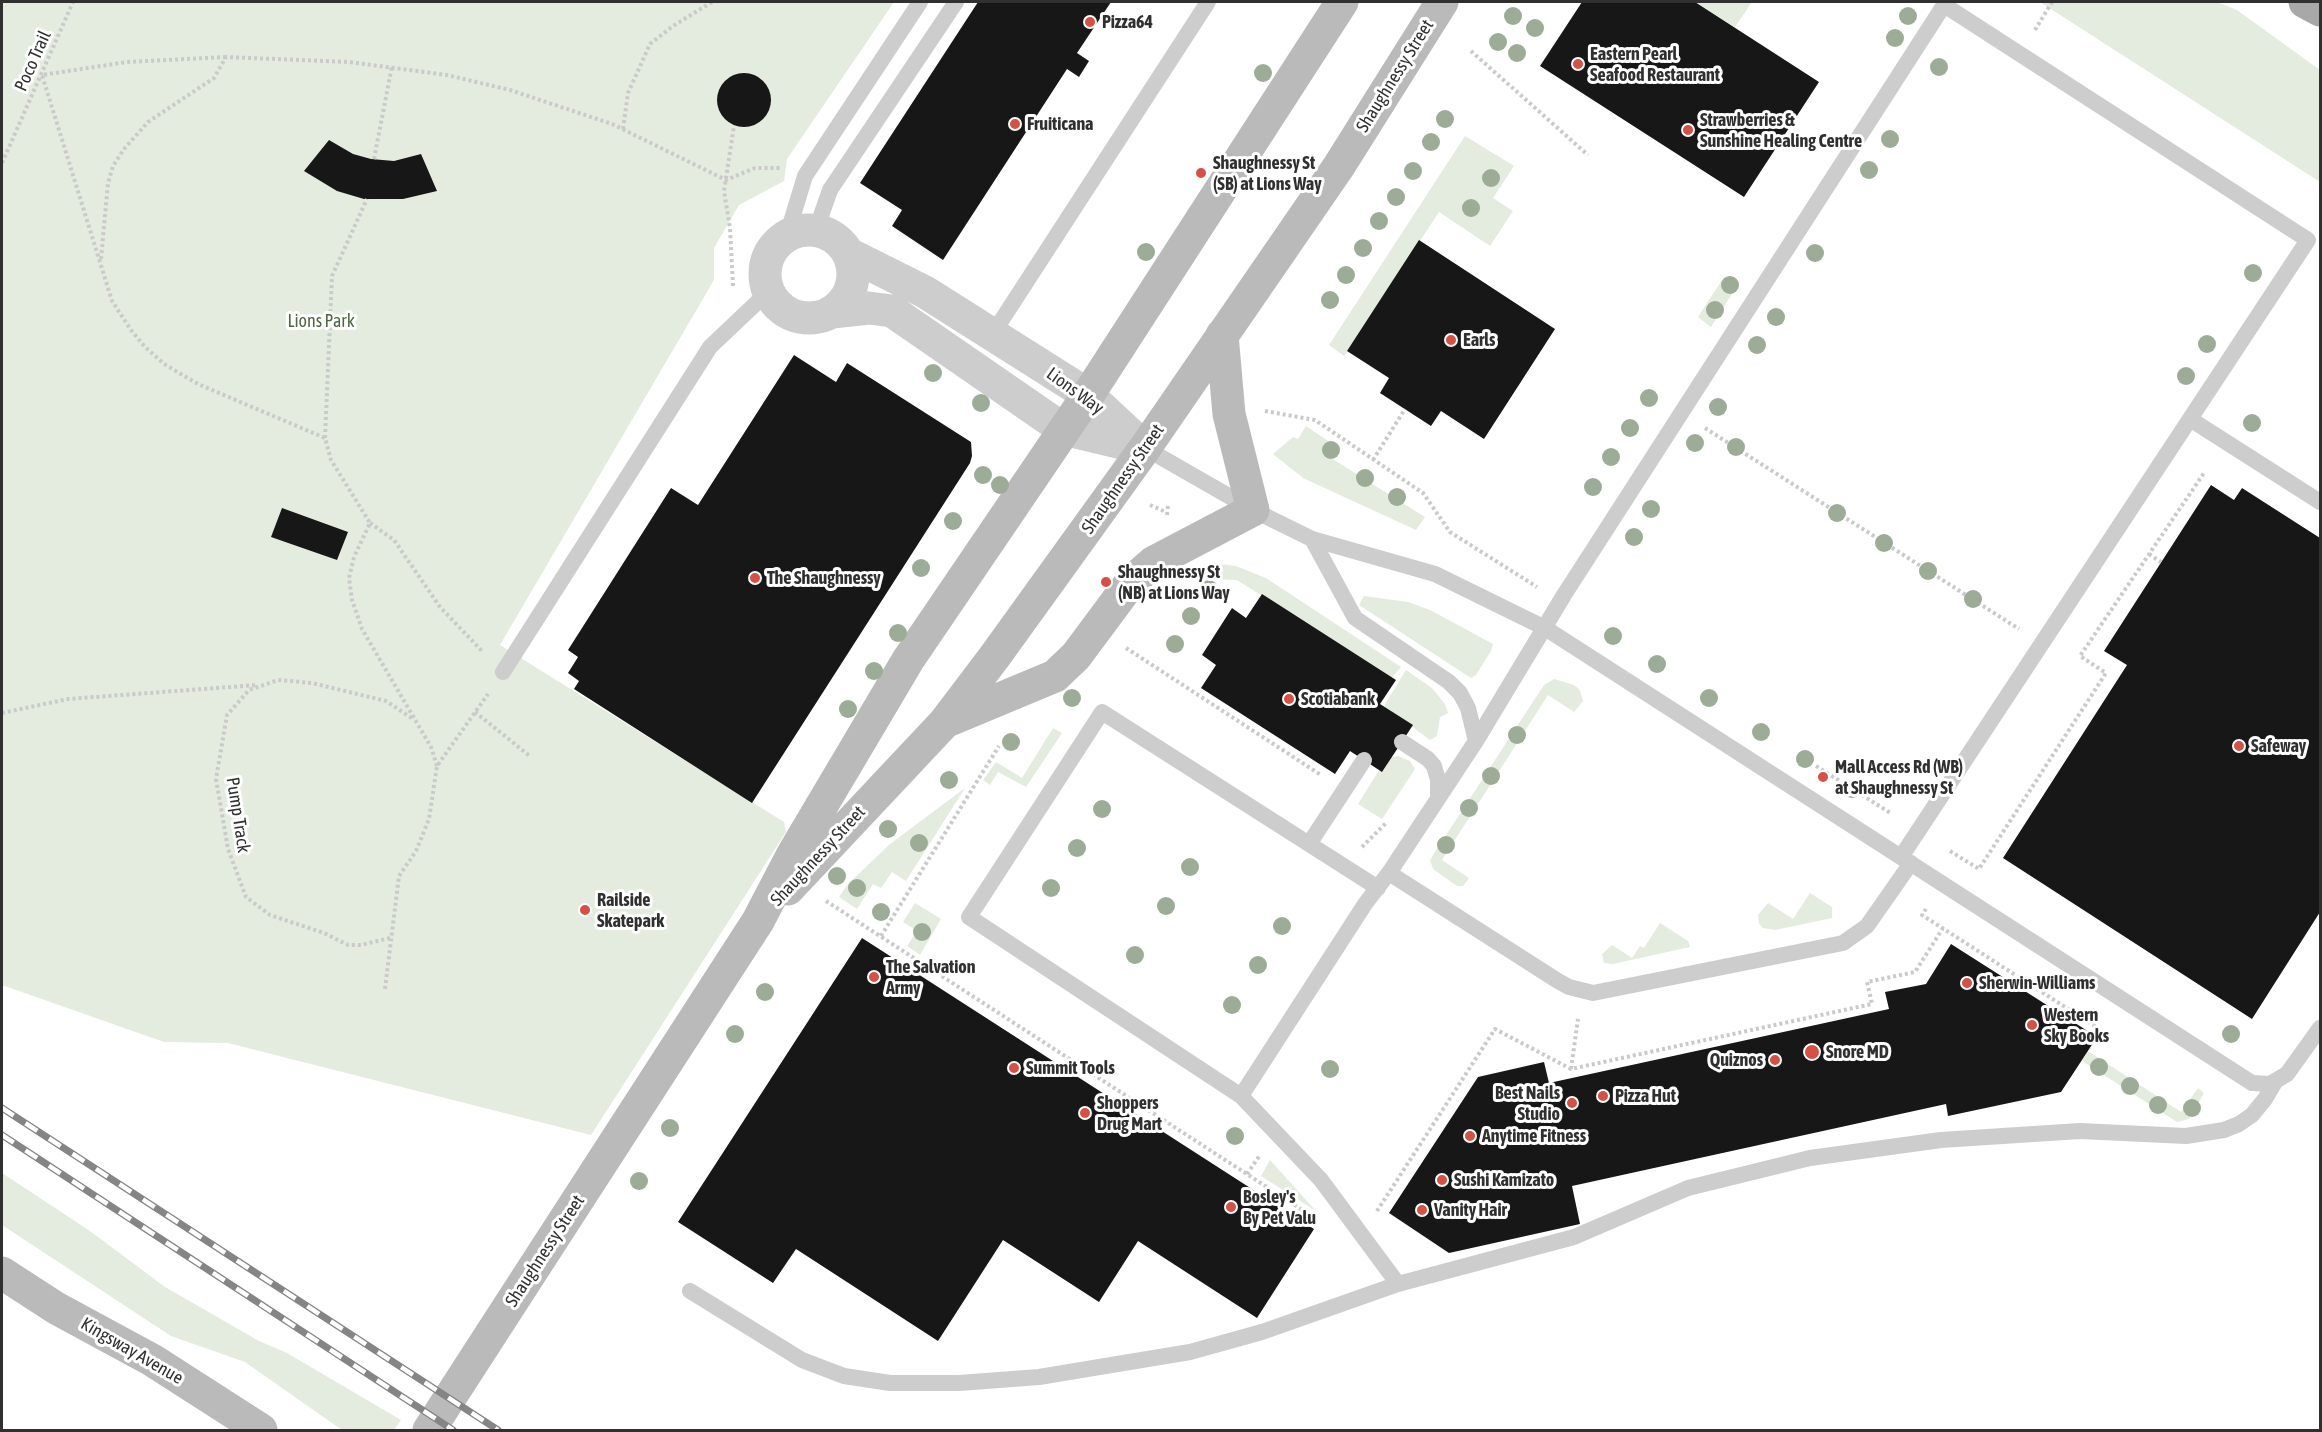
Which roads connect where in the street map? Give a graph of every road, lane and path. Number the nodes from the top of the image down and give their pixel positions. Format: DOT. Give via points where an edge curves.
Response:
graph roads {
  1 [pos="73,2"];
  2 [pos="712,2"];
  3 [pos="920,2"];
  4 [pos="956,2"];
  5 [pos="1208,2"];
  6 [pos="1342,2"];
  7 [pos="1442,2"];
  8 [pos="2052,2"];
  9 [pos="2305,2"];
  10 [pos="2320,10"];
  11 [pos="1471,51"];
  12 [pos="2019,53"];
  13 [pos="226,57"];
  14 [pos="392,66"];
  15 [pos="42,75"];
  16 [pos="734,126"];
  17 [pos="623,129"];
  18 [pos="1588,155"];
  19 [pos="374,159"];
  20 [pos="2,163"];
  21 [pos="786,169"];
  22 [pos="726,180"];
  23 [pos="367,199"];
  24 [pos="801,233"];
  25 [pos="850,255"];
  26 [pos="101,263"];
  27 [pos="733,287"];
  28 [pos="768,292"];
  29 [pos="832,312"];
  30 [pos="992,335"];
  31 [pos="1222,335"];
  32 [pos="1088,395"];
  33 [pos="1406,409"];
  34 [pos="1254,410"];
  35 [pos="2190,419"];
  36 [pos="1700,424"];
  37 [pos="1063,429"];
  38 [pos="325,438"];
  39 [pos="1145,448"];
  40 [pos="1373,460"];
  41 [pos="2204,473"];
  42 [pos="2320,502"];
  43 [pos="1150,505"];
  44 [pos="1253,510"];
  45 [pos="1166,512"];
  46 [pos="370,523"];
  47 [pos="1312,538"];
  48 [pos="2150,554"];
  49 [pos="2161,562"];
  50 [pos="1542,579"];
  51 [pos="1545,628"];
  52 [pos="2019,629"];
  53 [pos="1120,644"];
  54 [pos="2071,652"];
  55 [pos="2080,656"];
  56 [pos="503,672"];
  57 [pos="262,685"];
  58 [pos="475,712"];
  59 [pos="2,713"];
  60 [pos="415,720"];
  61 [pos="945,722"];
  62 [pos="1476,741"];
  63 [pos="1402,742"];
  64 [pos="999,746"];
  65 [pos="531,757"];
  66 [pos="1364,760"];
  67 [pos="438,766"];
  68 [pos="1325,777"];
  69 [pos="1438,800"];
  70 [pos="1387,822"];
  71 [pos="1309,844"];
  72 [pos="1950,851"];
  73 [pos="1906,860"];
  74 [pos="1347,868"];
  75 [pos="1389,873"];
  76 [pos="1378,888"];
  77 [pos="818,896"];
  78 [pos="1926,909"];
  79 [pos="758,921"];
  80 [pos="1943,928"];
  81 [pos="880,936"];
  82 [pos="390,938"];
  83 [pos="385,988"];
  84 [pos="1581,991"];
  85 [pos="2320,1028"];
  86 [pos="2104,1032"];
  87 [pos="1571,1069"];
  88 [pos="2275,1082"];
  89 [pos="1241,1096"];
  90 [pos="1262,1152"];
  91 [pos="1247,1174"];
  92 [pos="1377,1212"];
  93 [pos="1316,1219"];
  94 [pos="2,1272"];
  95 [pos="1398,1284"];
  96 [pos="690,1291"];
  97 [pos="261,1431"];
  98 [pos="429,1431"];
  1 -- 15 [label="path, Poco Trail"];
  2 -- 17 [label="path" via="650,44 628,93"];
  3 -- 24 [label="lane" via="805,176"];
  4 -- 24 [label="lane"];
  5 -- 30 [label="lane"];
  6 -- 32 [label="main road, Shaughnessy Street"];
  7 -- 31 [label="main road, Shaughnessy Street" via="1339,166"];
  8 -- 12 [label="path"];
  9 -- 10 [label="main road"];
  11 -- 18 [label="path"];
  12 -- 35 [label="lane" via="2308,240"];
  12 -- 51 [label="lane" via="1944,4"];
  13 -- 14 [label="path" via="303,58"];
  13 -- 15 [label="path" via="127,62"];
  13 -- 26 [label="path" via="214,78 148,122 124,149 108,183"];
  14 -- 17 [label="path" via="510,90"];
  14 -- 19 [label="path"];
  15 -- 20 [label="path, Poco Trail"];
  15 -- 26 [label="path"];
  16 -- 22 [label="path"];
  17 -- 22 [label="path"];
  21 -- 22 [label="path" via="755,168"];
  22 -- 27 [label="path"];
  23 -- 38 [label="path" via="332,276"];
  24 -- 25 [label="street" via="837,238"];
  24 -- 28 [label="street" via="771,249 764,278"];
  25 -- 29 [label="street" via="854,277 850,290"];
  25 -- 30 [label="street, Lions Way" via="903,280"];
  26 -- 38 [label="path" via="112,301 145,347 164,364 198,384"];
  28 -- 29 [label="street" via="789,314 803,318"];
  28 -- 56 [label="lane" via="710,347"];
  29 -- 37 [label="street, Lions Way" via="869,308 901,315 935,343"];
  30 -- 32 [label="street, Lions Way"];
  31 -- 39 [label="main road, Shaughnessy Street"];
  31 -- 44 [label="main road" via="1230,414"];
  32 -- 37 [label="main road, Shaughnessy Street"];
  32 -- 39 [label="street, Lions Way"];
  33 -- 40 [label="path"];
  34 -- 40 [label="path" via="1315,420"];
  35 -- 42 [label="lane"];
  35 -- 73 [label="lane"];
  36 -- 52 [label="path"];
  37 -- 39 [label="street, Lions Way"];
  37 -- 79 [label="main road, Shaughnessy Street" via="903,669 793,854"];
  38 -- 46 [label="path" via="331,460"];
  39 -- 44 [label="lane"];
  39 -- 61 [label="main road, Shaughnessy Street"];
  40 -- 50 [label="path" via="1424,493 1450,532 1537,587"];
  41 -- 48 [label="path"];
  43 -- 45 [label="path"];
  44 -- 47 [label="lane"];
  44 -- 61 [label="main road" via="1154,562 1131,582 1076,656 1055,676"];
  46 -- 56 [label="path" via="394,540 440,608"];
  46 -- 60 [label="path" via="349,578 352,600 362,629"];
  47 -- 51 [label="lane" via="1435,574"];
  47 -- 62 [label="lane" via="1355,618 1460,693"];
  48 -- 49 [label="path"];
  48 -- 55 [label="path"];
  51 -- 62 [label="lane"];
  51 -- 73 [label="lane"];
  53 -- 68 [label="path"];
  54 -- 55 [label="path"];
  55 -- 72 [label="path" via="2106,673 1979,869"];
  56 -- 58 [label="path"];
  57 -- 59 [label="path" via="68,699"];
  57 -- 60 [label="path, Pump Track" via="278,680 312,683 386,702"];
  57 -- 82 [label="path, Pump Track" via="249,690 227,715 216,779 224,830 246,897 270,915 348,945"];
  58 -- 65 [label="path"];
  58 -- 67 [label="path"];
  60 -- 67 [label="path"];
  61 -- 79 [label="main road, Shaughnessy Street"];
  62 -- 69 [label="lane"];
  63 -- 69 [label="lane" via="1434,766"];
  64 -- 81 [label="path"];
  66 -- 71 [label="lane"];
  67 -- 82 [label="path" via="429,819 416,851 399,876"];
  69 -- 75 [label="lane"];
  70 -- 74 [label="path"];
  71 -- 74 [label="lane"];
  71 -- 89 [label="lane" via="1102,712 969,917"];
  73 -- 84 [label="lane" via="1867,926 1844,943 1605,992"];
  73 -- 88 [label="lane" via="2249,1081"];
  74 -- 76 [label="lane"];
  75 -- 76 [label="lane"];
  75 -- 84 [label="lane" via="1558,981"];
  76 -- 89 [label="lane"];
  77 -- 81 [label="path"];
  78 -- 80 [label="path" via="1922,915"];
  79 -- 98 [label="main road, Shaughnessy Street"];
  80 -- 86 [label="path"];
  80 -- 87 [label="path" via="1915,972 1867,982 1872,1004"];
  81 -- 91 [label="path"];
  82 -- 83 [label="path"];
  84 -- 87 [label="path"];
  85 -- 88 [label="lane" via="2290,1071"];
  87 -- 92 [label="path" via="1495,1029"];
  88 -- 95 [label="lane" via="2265,1100 2239,1124 2205,1134 2080,1131 1941,1140 1810,1158 1688,1188 1574,1237"];
  89 -- 95 [label="lane" via="1321,1180"];
  90 -- 91 [label="path"];
  91 -- 93 [label="path"];
  94 -- 97 [label="main road, Kingsway Avenue" via="56,1308 152,1360"];
  95 -- 96 [label="lane" via="1262,1332 1190,1352 1039,1377 959,1383 890,1383 844,1377 802,1360"];
}
